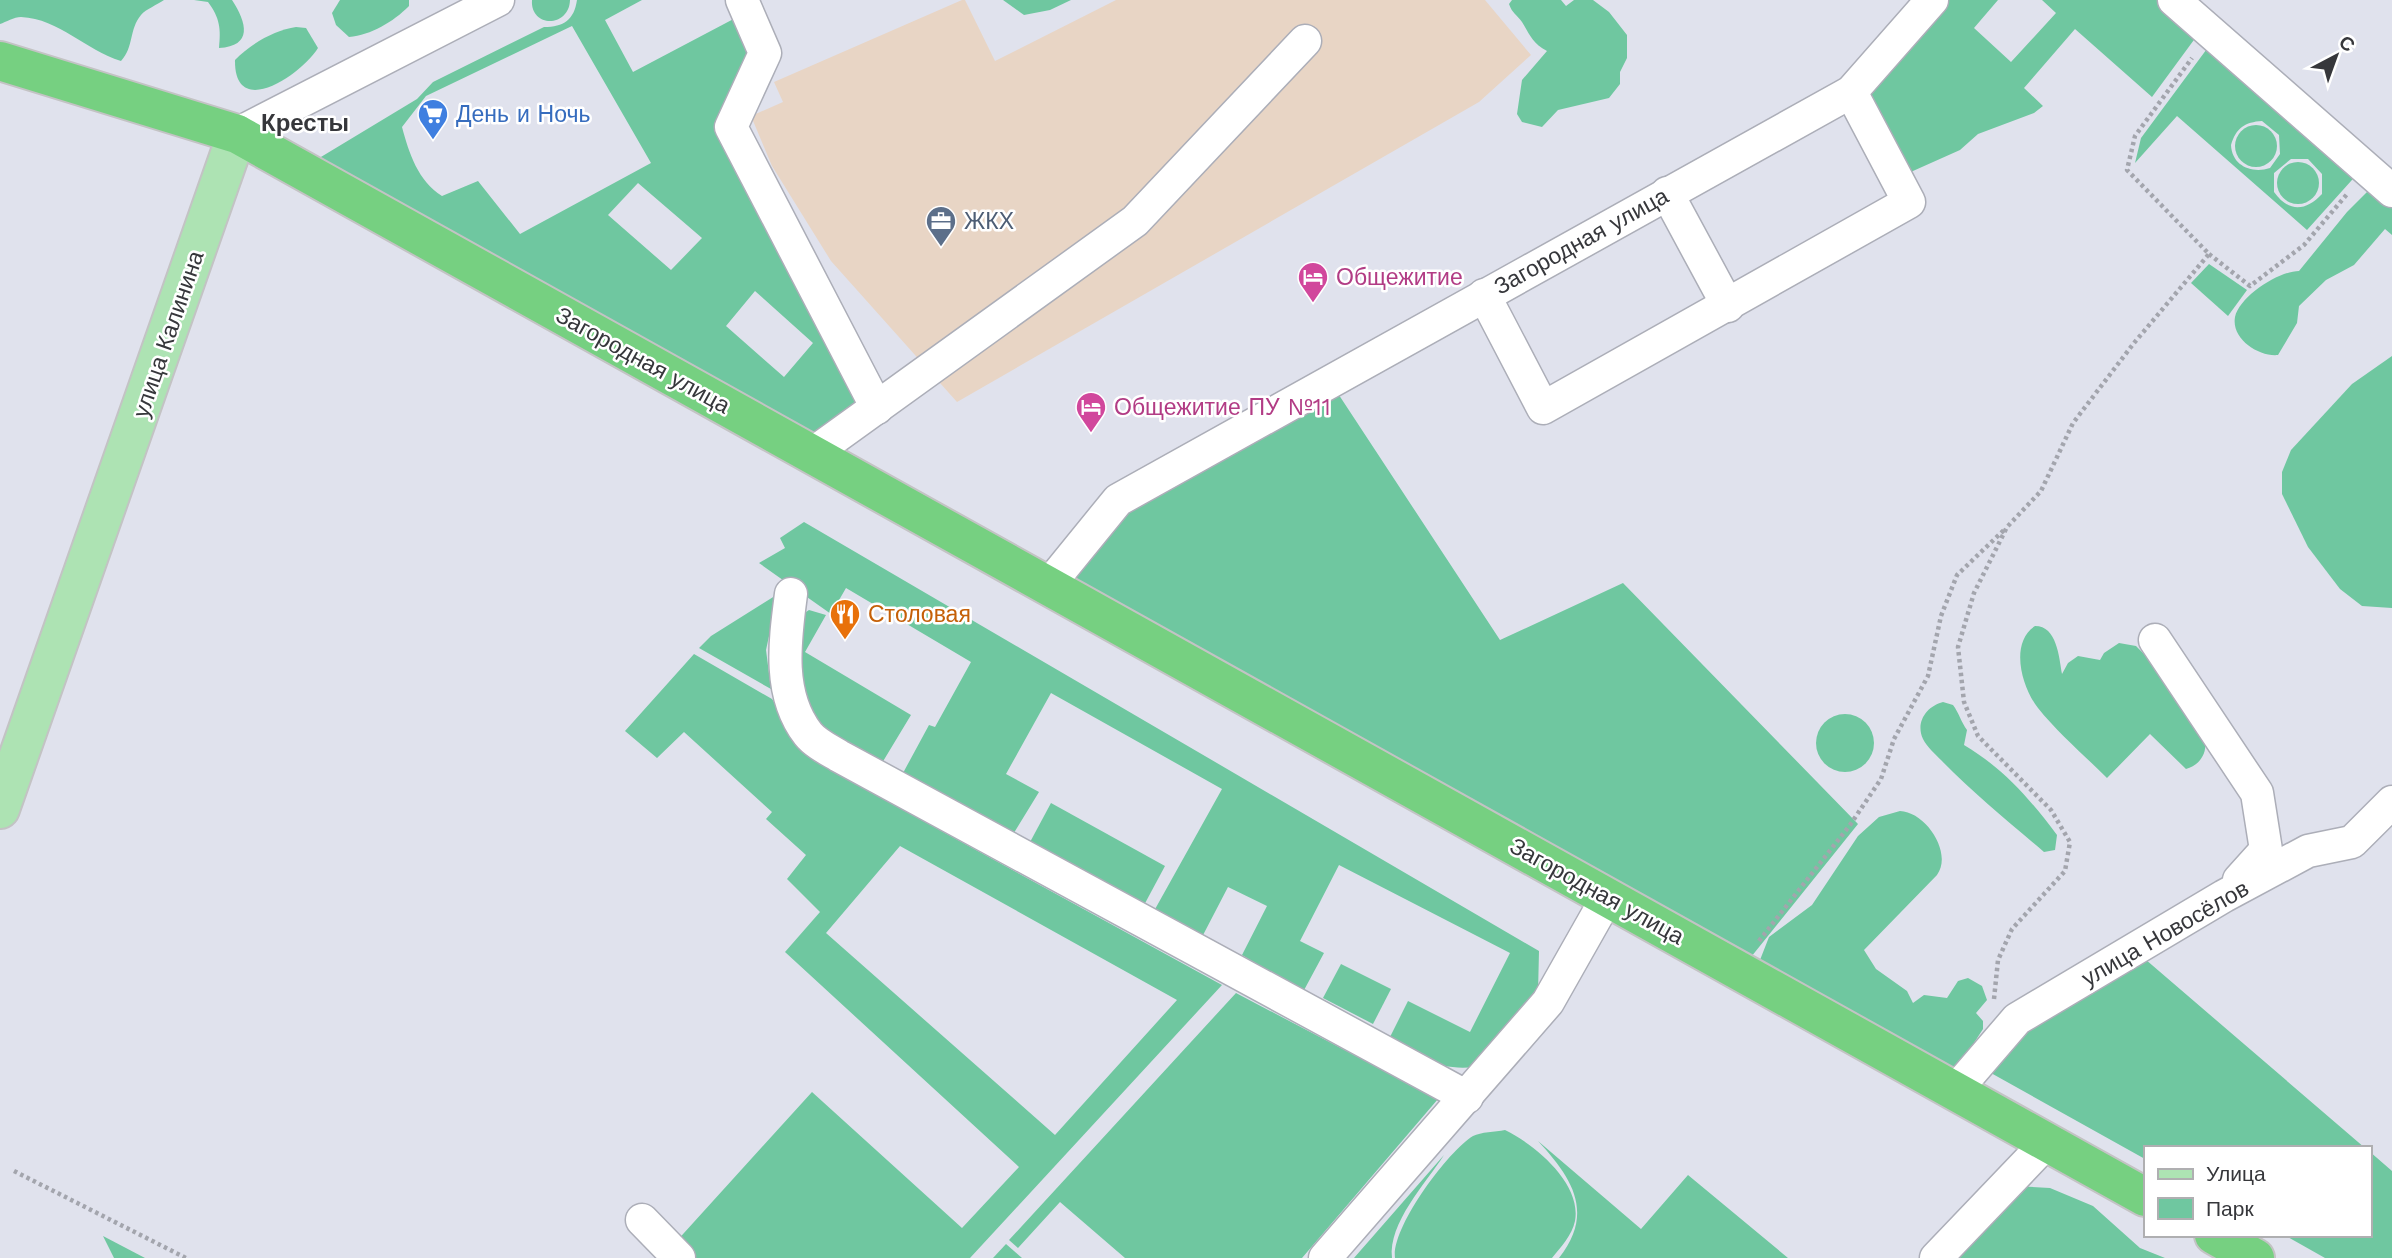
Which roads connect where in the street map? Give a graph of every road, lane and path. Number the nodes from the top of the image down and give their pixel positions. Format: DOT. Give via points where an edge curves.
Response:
graph roads {
  1 [pos="498,0"];
  2 [pos="743,0"];
  3 [pos="1932,0"];
  4 [pos="2174,0"];
  5 [pos="2211,32"];
  6 [pos="1305,41"];
  7 [pos="0,61"];
  8 [pos="1851,92"];
  9 [pos="237,134"];
  10 [pos="2370,169"];
  11 [pos="2392,191"];
  12 [pos="1667,193"];
  13 [pos="2209,254"];
  14 [pos="1484,295"];
  15 [pos="1728,306"];
  16 [pos="877,408"];
  17 [pos="812,454"];
  18 [pos="2007,527"];
  19 [pos="1048,586"];
  20 [pos="790,594"];
  21 [pos="2155,640"];
  22 [pos="2392,802"];
  23 [pos="0,809"];
  24 [pos="1608,896"];
  25 [pos="2224,896"];
  26 [pos="1736,969"];
  27 [pos="1995,1045"];
  28 [pos="1955,1091"];
  29 [pos="1467,1097"];
  30 [pos="2046,1142"];
  31 [pos="14,1171"];
  32 [pos="2144,1196"];
  33 [pos="642,1220"];
  34 [pos="2218,1237"];
  35 [pos="186,1258"];
  36 [pos="678,1258"];
  37 [pos="1325,1258"];
  38 [pos="1936,1258"];
  39 [pos="2255,1258"];
  1 -- 9 [label="street"];
  2 -- 16 [label="street" via="765,53 731,127"];
  3 -- 8 [label="street, Загородная улица"];
  4 -- 5 [label="street"];
  5 -- 10 [label="street"];
  5 -- 13 [label="path" via="2135,136 2127,170"];
  6 -- 16 [label="street" via="1135,221"];
  7 -- 9 [label="highway, Загородная улица"];
  8 -- 12 [label="street, Загородная улица"];
  8 -- 15 [label="street" via="1909,202"];
  9 -- 17 [label="highway, Загородная улица"];
  9 -- 23 [label="main road, улица Калинина"];
  10 -- 11 [label="street"];
  10 -- 13 [label="path" via="2304,245 2250,286"];
  12 -- 14 [label="street, Загородная улица"];
  12 -- 15 [label="street"];
  13 -- 18 [label="path" via="2073,423 2040,491"];
  14 -- 15 [label="street" via="1543,408"];
  14 -- 19 [label="street, Загородная улица" via="1118,500"];
  16 -- 17 [label="street"];
  17 -- 19 [label="highway, Загородная улица"];
  18 -- 26 [label="path" via="1956,575 1941,616 1928,676 1894,739 1881,779"];
  18 -- 27 [label="path" via="1974,593 1958,647 1964,702 1978,736 2051,810 2070,842 2065,870 2012,929 1998,960"];
  19 -- 24 [label="highway, Загородная улица"];
  20 -- 29 [label="street" via="784,647 790,704 809,736 838,756"];
  21 -- 25 [label="street" via="2257,793 2266,850"];
  22 -- 25 [label="street, улица Новосёлов" via="2352,842 2308,851"];
  24 -- 26 [label="highway, Загородная улица"];
  24 -- 29 [label="street" via="1548,1002"];
  25 -- 27 [label="street, улица Новосёлов" via="2017,1019"];
  26 -- 28 [label="highway, Загородная улица"];
  27 -- 28 [label="street, улица Новосёлов"];
  28 -- 30 [label="highway, Загородная улица"];
  29 -- 37 [label="street"];
  30 -- 32 [label="highway, Загородная улица"];
  30 -- 38 [label="street"];
  31 -- 35 [label="path"];
  33 -- 36 [label="street"];
  34 -- 39 [label="highway"];
}
